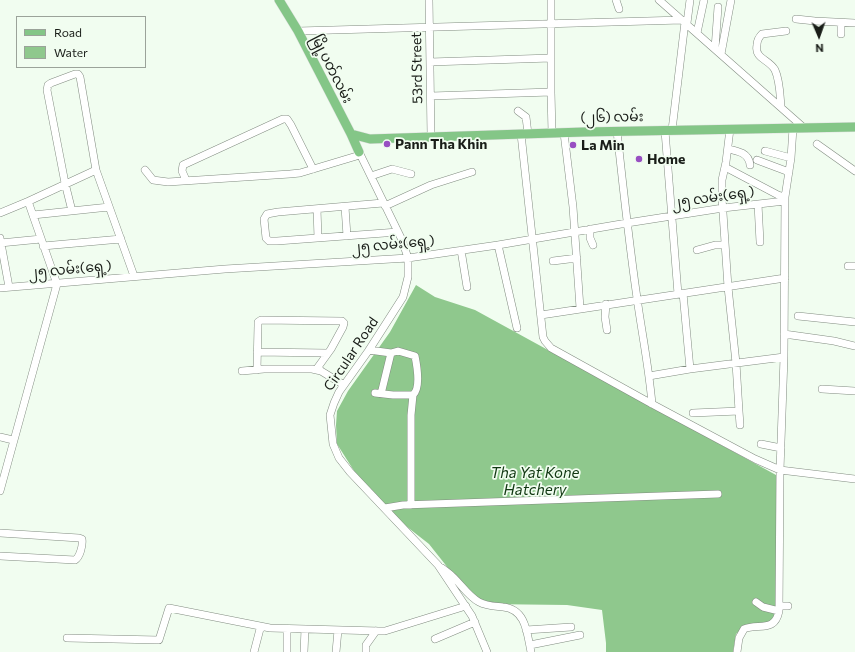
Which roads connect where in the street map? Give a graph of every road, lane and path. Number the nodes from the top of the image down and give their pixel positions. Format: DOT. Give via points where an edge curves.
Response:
graph roads {
  1 [pos="279,0"];
  2 [pos="429,0"];
  3 [pos="551,0"];
  4 [pos="616,0"];
  5 [pos="659,0"];
  6 [pos="690,0"];
  7 [pos="704,0"];
  8 [pos="731,0"];
  9 [pos="718,7"];
  10 [pos="619,9"];
  11 [pos="796,18"];
  12 [pos="685,22"];
  13 [pos="841,22"];
  14 [pos="550,23"];
  15 [pos="855,23"];
  16 [pos="430,28"];
  17 [pos="298,31"];
  18 [pos="786,31"];
  19 [pos="697,33"];
  20 [pos="841,34"];
  21 [pos="715,49"];
  22 [pos="721,54"];
  23 [pos="551,58"];
  24 [pos="430,62"];
  25 [pos="551,92"];
  26 [pos="431,96"];
  27 [pos="781,107"];
  28 [pos="518,112"];
  29 [pos="803,127"];
  30 [pos="855,127"];
  31 [pos="793,128"];
  32 [pos="730,129"];
  33 [pos="669,130"];
  34 [pos="617,131"];
  35 [pos="564,132"];
  36 [pos="552,133"];
  37 [pos="351,134"];
  38 [pos="525,134"];
  39 [pos="431,136"];
  40 [pos="370,139"];
  41 [pos="817,144"];
  42 [pos="728,148"];
  43 [pos="765,151"];
  44 [pos="359,154"];
  45 [pos="791,158"];
  46 [pos="757,160"];
  47 [pos="750,165"];
  48 [pos="725,167"];
  49 [pos="313,169"];
  50 [pos="96,170"];
  51 [pos="145,170"];
  52 [pos="855,171"];
  53 [pos="472,172"];
  54 [pos="789,172"];
  55 [pos="411,174"];
  56 [pos="370,176"];
  57 [pos="186,180"];
  58 [pos="65,183"];
  59 [pos="785,199"];
  60 [pos="29,201"];
  61 [pos="758,204"];
  62 [pos="384,205"];
  63 [pos="109,207"];
  64 [pos="345,207"];
  65 [pos="722,208"];
  66 [pos="317,209"];
  67 [pos="72,211"];
  68 [pos="0,213"];
  69 [pos="32,215"];
  70 [pos="673,216"];
  71 [pos="627,223"];
  72 [pos="590,229"];
  73 [pos="398,232"];
  74 [pos="575,232"];
  75 [pos="347,236"];
  76 [pos="41,238"];
  77 [pos="318,238"];
  78 [pos="532,238"];
  79 [pos="121,239"];
  80 [pos="0,241"];
  81 [pos="760,242"];
  82 [pos="725,244"];
  83 [pos="498,245"];
  84 [pos="593,245"];
  85 [pos="43,246"];
  86 [pos="461,250"];
  87 [pos="697,250"];
  88 [pos="408,258"];
  89 [pos="576,258"];
  90 [pos="553,261"];
  91 [pos="134,276"];
  92 [pos="785,278"];
  93 [pos="57,284"];
  94 [pos="9,287"];
  95 [pos="467,287"];
  96 [pos="728,287"];
  97 [pos="0,288"];
  98 [pos="680,294"];
  99 [pos="637,300"];
  100 [pos="606,304"];
  101 [pos="580,308"];
  102 [pos="541,315"];
  103 [pos="798,316"];
  104 [pos="855,322"];
  105 [pos="517,328"];
  106 [pos="607,330"];
  107 [pos="784,334"];
  108 [pos="855,346"];
  109 [pos="369,350"];
  110 [pos="257,352"];
  111 [pos="327,353"];
  112 [pos="391,353"];
  113 [pos="784,357"];
  114 [pos="736,363"];
  115 [pos="690,369"];
  116 [pos="257,370"];
  117 [pos="242,371"];
  118 [pos="321,372"];
  119 [pos="649,376"];
  120 [pos="344,385"];
  121 [pos="822,389"];
  122 [pos="855,391"];
  123 [pos="413,395"];
  124 [pos="652,404"];
  125 [pos="739,411"];
  126 [pos="693,413"];
  127 [pos="740,425"];
  128 [pos="0,437"];
  129 [pos="13,440"];
  130 [pos="761,444"];
  131 [pos="781,448"];
  132 [pos="780,470"];
  133 [pos="2,472"];
  134 [pos="855,479"];
  135 [pos="0,491"];
  136 [pos="718,494"];
  137 [pos="411,505"];
  138 [pos="385,508"];
  139 [pos="0,533"];
  140 [pos="0,556"];
  141 [pos="438,565"];
  142 [pos="756,602"];
  143 [pos="466,606"];
  144 [pos="788,606"];
  145 [pos="779,609"];
  146 [pos="475,622"];
  147 [pos="571,626"];
  148 [pos="266,628"];
  149 [pos="287,629"];
  150 [pos="304,630"];
  151 [pos="338,630"];
  152 [pos="526,630"];
  153 [pos="376,631"];
  154 [pos="580,635"];
  155 [pos="68,638"];
  156 [pos="435,639"];
  157 [pos="531,649"];
  158 [pos="254,652"];
  159 [pos="287,652"];
  160 [pos="304,652"];
  161 [pos="336,652"];
  162 [pos="366,652"];
  163 [pos="487,652"];
  164 [pos="737,652"];
  1 -- 17 [label="main road, မြို့ပတ်လမ်း"];
  2 -- 16 [label="street, 53rd Street"];
  3 -- 14 [label="street"];
  4 -- 10 [label="street"];
  5 -- 12 [label="street"];
  6 -- 12 [label="street"];
  7 -- 19 [label="street"];
  8 -- 22 [label="street"];
  9 -- 21 [label="street"];
  11 -- 13 [label="street" via="815,22"];
  12 -- 14 [label="street"];
  12 -- 19 [label="street"];
  12 -- 33 [label="street"];
  13 -- 15 [label="street"];
  13 -- 20 [label="street"];
  14 -- 16 [label="street"];
  14 -- 23 [label="street"];
  16 -- 17 [label="street"];
  16 -- 24 [label="street, 53rd Street"];
  17 -- 37 [label="main road, မြို့ပတ်လမ်း"];
  18 -- 27 [label="street" via="762,34 756,45 758,55 775,70"];
  19 -- 21 [label="street"];
  21 -- 22 [label="street"];
  22 -- 27 [label="street"];
  23 -- 24 [label="street"];
  23 -- 25 [label="street"];
  24 -- 26 [label="street, 53rd Street"];
  25 -- 26 [label="street"];
  25 -- 36 [label="street"];
  26 -- 39 [label="street, 53rd Street"];
  27 -- 29 [label="street"];
  28 -- 38 [label="street" via="526,117"];
  29 -- 30 [label="main road, (၂၆) လမ်း"];
  29 -- 31 [label="main road, (၂၆) လမ်း"];
  31 -- 32 [label="main road, (၂၆) လမ်း"];
  31 -- 45 [label="street"];
  32 -- 33 [label="main road, (၂၆) လမ်း"];
  32 -- 42 [label="street"];
  33 -- 34 [label="main road, (၂၆) လမ်း"];
  33 -- 70 [label="street"];
  34 -- 35 [label="main road, (၂၆) လမ်း"];
  34 -- 71 [label="street"];
  35 -- 36 [label="main road, (၂၆) လမ်း"];
  35 -- 74 [label="street"];
  36 -- 38 [label="main road, (၂၆) လမ်း"];
  37 -- 40 [label="main road, (၂၆) လမ်း"];
  37 -- 44 [label="main road, မြို့ပတ်လမ်း"];
  38 -- 39 [label="main road, (၂၆) လမ်း"];
  38 -- 78 [label="street"];
  39 -- 40 [label="main road, (၂၆) လမ်း"];
  40 -- 44 [label="main road" via="363,143"];
  41 -- 52 [label="street"];
  42 -- 47 [label="street" via="746,156"];
  42 -- 48 [label="street"];
  43 -- 45 [label="street"];
  44 -- 49 [label="street"];
  44 -- 56 [label="street, Circular Road"];
  45 -- 54 [label="street"];
  46 -- 54 [label="street"];
  48 -- 59 [label="street"];
  48 -- 65 [label="street"];
  49 -- 57 [label="street" via="290,174"];
  49 -- 57 [label="street" via="291,125 283,119 183,166 182,171"];
  50 -- 58 [label="street"];
  50 -- 58 [label="street" via="80,77 75,74 48,85"];
  50 -- 63 [label="street"];
  51 -- 57 [label="street" via="153,180"];
  53 -- 62 [label="street" via="431,185"];
  54 -- 59 [label="street"];
  55 -- 56 [label="street" via="392,169"];
  56 -- 62 [label="street, Circular Road"];
  58 -- 60 [label="street"];
  58 -- 67 [label="street"];
  59 -- 61 [label="street, ၂၅ လမ်း(ရှေ့)"];
  59 -- 92 [label="street"];
  60 -- 68 [label="street"];
  60 -- 69 [label="street"];
  61 -- 65 [label="street, ၂၅ လမ်း(ရှေ့)"];
  61 -- 81 [label="street"];
  62 -- 64 [label="street"];
  62 -- 73 [label="street, Circular Road"];
  63 -- 67 [label="street"];
  63 -- 79 [label="street"];
  64 -- 66 [label="street"];
  64 -- 75 [label="street"];
  65 -- 70 [label="street, ၂၅ လမ်း(ရှေ့)"];
  65 -- 82 [label="street"];
  66 -- 77 [label="street"];
  66 -- 77 [label="street" via="267,214 264,219 266,238 269,241"];
  67 -- 69 [label="street"];
  69 -- 76 [label="street"];
  70 -- 71 [label="street, ၂၅ လမ်း(ရှေ့)"];
  70 -- 98 [label="street"];
  71 -- 72 [label="street, ၂၅ လမ်း(ရှေ့)"];
  71 -- 99 [label="street"];
  72 -- 74 [label="street, ၂၅ လမ်း(ရှေ့)"];
  72 -- 84 [label="street"];
  73 -- 75 [label="street"];
  73 -- 88 [label="street, Circular Road"];
  74 -- 78 [label="street, ၂၅ လမ်း(ရှေ့)"];
  74 -- 89 [label="street"];
  75 -- 77 [label="street"];
  76 -- 80 [label="street"];
  76 -- 85 [label="street"];
  78 -- 83 [label="street, ၂၅ လမ်း(ရှေ့)"];
  78 -- 102 [label="street"];
  79 -- 85 [label="street"];
  79 -- 91 [label="street"];
  80 -- 94 [label="street"];
  82 -- 87 [label="street"];
  82 -- 96 [label="street"];
  83 -- 86 [label="street, ၂၅ လမ်း(ရှေ့)"];
  83 -- 105 [label="street"];
  85 -- 93 [label="street"];
  86 -- 88 [label="street, ၂၅ လမ်း(ရှေ့)"];
  86 -- 95 [label="street"];
  88 -- 91 [label="street, ၂၅ လမ်း(ရှေ့)"];
  88 -- 109 [label="street, Circular Road" via="408,277 403,297"];
  89 -- 90 [label="street"];
  89 -- 101 [label="street"];
  91 -- 93 [label="street, ၂၅ လမ်း(ရှေ့)"];
  92 -- 96 [label="street"];
  92 -- 107 [label="street"];
  93 -- 94 [label="street, ၂၅ လမ်း(ရှေ့)"];
  93 -- 129 [label="street"];
  94 -- 97 [label="street, ၂၅ လမ်း(ရှေ့)"];
  96 -- 98 [label="street"];
  96 -- 114 [label="street"];
  98 -- 99 [label="street"];
  98 -- 115 [label="street"];
  99 -- 100 [label="street"];
  99 -- 119 [label="street"];
  100 -- 101 [label="street"];
  100 -- 106 [label="street"];
  101 -- 102 [label="street"];
  102 -- 124 [label="street" via="544,340 551,348"];
  103 -- 104 [label="street"];
  107 -- 108 [label="street"];
  107 -- 113 [label="street"];
  109 -- 112 [label="street"];
  109 -- 120 [label="street, Circular Road"];
  110 -- 111 [label="street"];
  110 -- 111 [label="street" via="258,322 261,320 342,321 343,326"];
  110 -- 116 [label="street"];
  111 -- 118 [label="street" via="318,367"];
  112 -- 123 [label="street" via="398,351 415,356 418,370 417,391"];
  112 -- 123 [label="street" via="378,394"];
  113 -- 114 [label="street"];
  113 -- 131 [label="street"];
  114 -- 115 [label="street"];
  114 -- 125 [label="street"];
  115 -- 119 [label="street"];
  116 -- 117 [label="street"];
  116 -- 118 [label="street" via="312,369"];
  118 -- 120 [label="street"];
  119 -- 124 [label="street"];
  120 -- 138 [label="street, Circular Road" via="330,415 333,444 339,458 350,472"];
  121 -- 122 [label="street"];
  123 -- 137 [label="street"];
  124 -- 132 [label="street"];
  125 -- 126 [label="street"];
  125 -- 127 [label="street"];
  128 -- 129 [label="street"];
  129 -- 133 [label="street"];
  130 -- 131 [label="street"];
  131 -- 132 [label="street"];
  132 -- 134 [label="street"];
  132 -- 145 [label="street"];
  133 -- 135 [label="street"];
  136 -- 137 [label="street"];
  137 -- 138 [label="street"];
  138 -- 141 [label="street, Circular Road"];
  139 -- 140 [label="street" via="79,538 83,542 75,560"];
  141 -- 143 [label="street, Circular Road"];
  141 -- 152 [label="street" via="452,575 478,602 516,610 522,617"];
  142 -- 145 [label="street"];
  143 -- 146 [label="street, Circular Road"];
  143 -- 153 [label="street" via="385,631"];
  144 -- 145 [label="street"];
  145 -- 164 [label="street" via="777,619 770,625 744,629 739,638"];
  146 -- 156 [label="street"];
  146 -- 163 [label="street, Circular Road"];
  147 -- 152 [label="street"];
  148 -- 149 [label="street"];
  148 -- 155 [label="street" via="169,608 158,640"];
  148 -- 158 [label="street" via="260,629"];
  149 -- 150 [label="street"];
  149 -- 159 [label="street"];
  150 -- 151 [label="street"];
  150 -- 160 [label="street"];
  151 -- 153 [label="street"];
  151 -- 161 [label="street"];
  152 -- 157 [label="street"];
  153 -- 162 [label="street" via="366,645"];
  154 -- 157 [label="street"];
}
